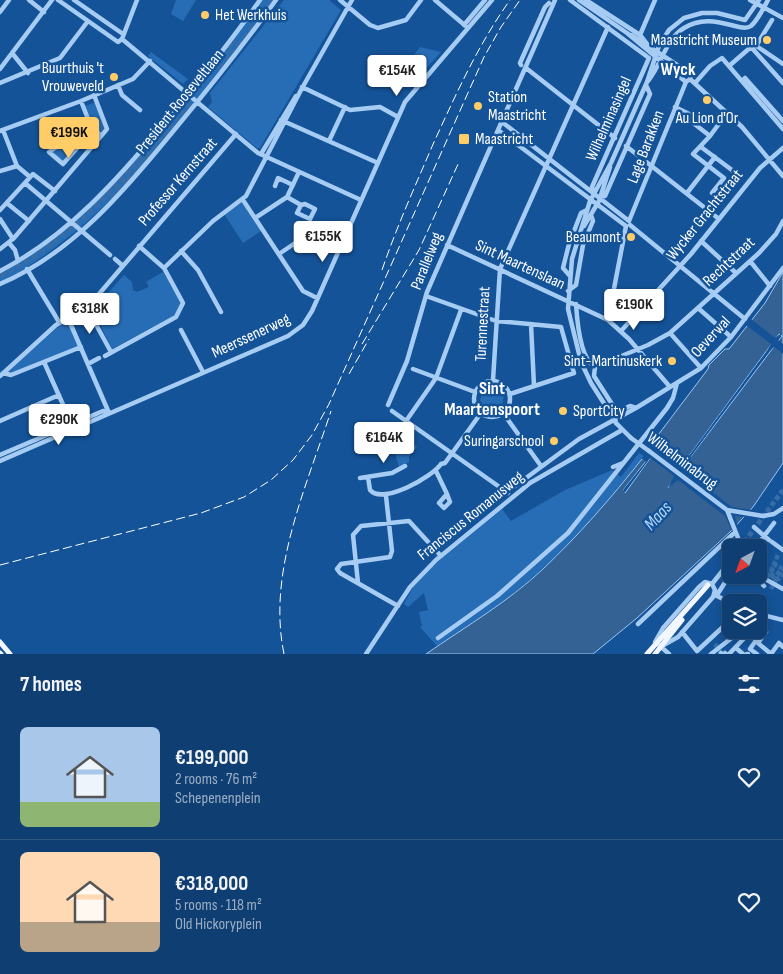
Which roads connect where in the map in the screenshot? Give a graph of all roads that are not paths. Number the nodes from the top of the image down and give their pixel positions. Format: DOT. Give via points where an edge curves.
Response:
graph roads {
  1 [pos="9,0"];
  2 [pos="29,0"];
  3 [pos="52,0"];
  4 [pos="58,0"];
  5 [pos="74,0"];
  6 [pos="137,0"];
  7 [pos="251,0"];
  8 [pos="276,0"];
  9 [pos="340,0"];
  10 [pos="352,0"];
  11 [pos="421,0"];
  12 [pos="435,0"];
  13 [pos="485,0"];
  14 [pos="492,0"];
  15 [pos="555,0"];
  16 [pos="570,0"];
  17 [pos="579,0"];
  18 [pos="586,0"];
  19 [pos="655,0"];
  20 [pos="750,0"];
  21 [pos="768,0"];
  22 [pos="758,1"];
  23 [pos="259,2"];
  24 [pos="549,4"];
  25 [pos="764,6"];
  26 [pos="349,7"];
  27 [pos="0,12"];
  28 [pos="44,12"];
  29 [pos="774,18"];
  30 [pos="783,18"];
  31 [pos="88,21"];
  32 [pos="466,26"];
  33 [pos="608,27"];
  34 [pos="627,33"];
  35 [pos="640,35"];
  36 [pos="121,38"];
  37 [pos="648,44"];
  38 [pos="752,45"];
  39 [pos="12,53"];
  40 [pos="656,53"];
  41 [pos="663,54"];
  42 [pos="660,60"];
  43 [pos="150,61"];
  44 [pos="783,64"];
  45 [pos="523,66"];
  46 [pos="729,66"];
  47 [pos="0,69"];
  48 [pos="28,73"];
  49 [pos="689,78"];
  50 [pos="740,80"];
  51 [pos="0,83"];
  52 [pos="647,83"];
  53 [pos="695,83"];
  54 [pos="783,83"];
  55 [pos="118,85"];
  56 [pos="302,89"];
  57 [pos="189,93"];
  58 [pos="94,95"];
  59 [pos="81,101"];
  60 [pos="198,101"];
  61 [pos="573,105"];
  62 [pos="674,107"];
  63 [pos="345,108"];
  64 [pos="140,110"];
  65 [pos="398,117"];
  66 [pos="283,121"];
  67 [pos="721,121"];
  68 [pos="783,121"];
  69 [pos="502,122"];
  70 [pos="90,124"];
  71 [pos="94,129"];
  72 [pos="783,129"];
  73 [pos="498,130"];
  74 [pos="2,131"];
  75 [pos="236,134"];
  76 [pos="101,136"];
  77 [pos="710,136"];
  78 [pos="615,138"];
  79 [pos="329,141"];
  80 [pos="626,146"];
  81 [pos="702,146"];
  82 [pos="783,148"];
  83 [pos="778,153"];
  84 [pos="261,154"];
  85 [pos="267,157"];
  86 [pos="715,157"];
  87 [pos="783,157"];
  88 [pos="549,158"];
  89 [pos="769,160"];
  90 [pos="378,163"];
  91 [pos="611,163"];
  92 [pos="652,165"];
  93 [pos="16,166"];
  94 [pos="546,166"];
  95 [pos="708,166"];
  96 [pos="0,171"];
  97 [pos="299,172"];
  98 [pos="739,174"];
  99 [pos="32,175"];
  100 [pos="783,176"];
  101 [pos="25,183"];
  102 [pos="293,185"];
  103 [pos="275,186"];
  104 [pos="55,191"];
  105 [pos="594,192"];
  106 [pos="687,193"];
  107 [pos="712,193"];
  108 [pos="287,197"];
  109 [pos="600,197"];
  110 [pos="243,200"];
  111 [pos="362,200"];
  112 [pos="590,200"];
  113 [pos="47,201"];
  114 [pos="8,204"];
  115 [pos="301,205"];
  116 [pos="597,205"];
  117 [pos="0,210"];
  118 [pos="587,210"];
  119 [pos="591,215"];
  120 [pos="255,218"];
  121 [pos="0,219"];
  122 [pos="719,219"];
  123 [pos="29,221"];
  124 [pos="72,221"];
  125 [pos="783,221"];
  126 [pos="628,224"];
  127 [pos="82,230"];
  128 [pos="581,231"];
  129 [pos="345,236"];
  130 [pos="11,241"];
  131 [pos="701,241"];
  132 [pos="447,245"];
  133 [pos="139,246"];
  134 [pos="0,249"];
  135 [pos="181,252"];
  136 [pos="279,254"];
  137 [pos="110,255"];
  138 [pos="115,259"];
  139 [pos="18,261"];
  140 [pos="750,261"];
  141 [pos="681,265"];
  142 [pos="123,266"];
  143 [pos="164,268"];
  144 [pos="783,268"];
  145 [pos="500,269"];
  146 [pos="27,270"];
  147 [pos="0,271"];
  148 [pos="736,273"];
  149 [pos="570,276"];
  150 [pos="0,284"];
  151 [pos="770,286"];
  152 [pos="568,291"];
  153 [pos="714,293"];
  154 [pos="426,296"];
  155 [pos="317,298"];
  156 [pos="568,301"];
  157 [pos="576,304"];
  158 [pos="87,308"];
  159 [pos="698,308"];
  160 [pos="462,310"];
  161 [pos="81,311"];
  162 [pos="221,312"];
  163 [pos="76,314"];
  164 [pos="68,318"];
  165 [pos="174,319"];
  166 [pos="745,319"];
  167 [pos="608,320"];
  168 [pos="496,321"];
  169 [pos="59,322"];
  170 [pos="531,324"];
  171 [pos="178,325"];
  172 [pos="181,330"];
  173 [pos="621,331"];
  174 [pos="670,333"];
  175 [pos="731,337"];
  176 [pos="81,347"];
  177 [pos="637,349"];
  178 [pos="111,352"];
  179 [pos="105,356"];
  180 [pos="99,358"];
  181 [pos="44,362"];
  182 [pos="88,364"];
  183 [pos="595,367"];
  184 [pos="701,368"];
  185 [pos="413,370"];
  186 [pos="202,372"];
  187 [pos="1,375"];
  188 [pos="436,378"];
  189 [pos="493,380"];
  190 [pos="677,383"];
  191 [pos="534,386"];
  192 [pos="670,387"];
  193 [pos="475,392"];
  194 [pos="510,394"];
  195 [pos="59,396"];
  196 [pos="388,405"];
  197 [pos="637,409"];
  198 [pos="392,411"];
  199 [pos="110,413"];
  200 [pos="481,413"];
  201 [pos="503,414"];
  202 [pos="0,421"];
  203 [pos="406,421"];
  204 [pos="73,427"];
  205 [pos="622,430"];
  206 [pos="452,453"];
  207 [pos="624,454"];
  208 [pos="0,456"];
  209 [pos="0,461"];
  210 [pos="626,461"];
  211 [pos="405,466"];
  212 [pos="541,466"];
  213 [pos="613,467"];
  214 [pos="436,471"];
  215 [pos="368,477"];
  216 [pos="360,478"];
  217 [pos="507,492"];
  218 [pos="447,494"];
  219 [pos="386,496"];
  220 [pos="511,498"];
  221 [pos="783,508"];
  222 [pos="727,510"];
  223 [pos="389,523"];
  224 [pos="774,523"];
  225 [pos="754,527"];
  226 [pos="733,534"];
  227 [pos="739,539"];
  228 [pos="765,539"];
  229 [pos="766,539"];
  230 [pos="768,542"];
  231 [pos="781,553"];
  232 [pos="441,556"];
  233 [pos="357,561"];
  234 [pos="722,571"];
  235 [pos="768,582"];
  236 [pos="358,583"];
  237 [pos="724,584"];
  238 [pos="710,585"];
  239 [pos="783,589"];
  240 [pos="717,596"];
  241 [pos="722,598"];
  242 [pos="398,606"];
  243 [pos="767,616"];
  244 [pos="783,620"];
  245 [pos="638,624"];
  246 [pos="722,628"];
  247 [pos="682,632"];
  248 [pos="438,638"];
  249 [pos="710,639"];
  250 [pos="733,639"];
  251 [pos="739,639"];
  252 [pos="757,639"];
  253 [pos="761,639"];
  254 [pos="0,642"];
  255 [pos="758,643"];
  256 [pos="714,644"];
  257 [pos="659,645"];
  258 [pos="783,646"];
  259 [pos="736,648"];
  260 [pos="752,648"];
  261 [pos="10,654"];
  262 [pos="366,654"];
  263 [pos="650,654"];
  264 [pos="669,654"];
  265 [pos="711,654"];
  266 [pos="725,654"];
  267 [pos="743,654"];
  268 [pos="757,654"];
  1 -- 27 [label="street"];
  2 -- 28 [label="street"];
  3 -- 28 [label="street"];
  4 -- 31 [label="street"];
  5 -- 36 [label="street"];
  6 -- 36 [label="street"];
  7 -- 23 [label="street, President Rooseveltlaan"];
  8 -- 60 [label="street, President Rooseveltlaan"];
  9 -- 26 [label="street"];
  10 -- 26 [label="street"];
  11 -- 26 [label="street" via="406,20 382,28 370,25"];
  12 -- 32 [label="street"];
  13 -- 32 [label="street, Meerssenerweg"];
  14 -- 32 [label="street, Meerssenerweg"];
  15 -- 45 [label="street"];
  16 -- 33 [label="street"];
  17 -- 34 [label="street"];
  18 -- 35 [label="street"];
  19 -- 35 [label="street"];
  20 -- 22 [label="street"];
  21 -- 25 [label="street"];
  22 -- 25 [label="street"];
  22 -- 40 [label="street, Wilhelminasingel" via="745,20 708,12 688,16 669,30"];
  23 -- 57 [label="street, President Rooseveltlaan"];
  24 -- 45 [label="street" via="544,7 520,63"];
  25 -- 29 [label="street"];
  25 -- 41 [label="street, Wilhelminasingel" via="746,28 712,20 689,25 673,37"];
  26 -- 56 [label="street"];
  28 -- 39 [label="street"];
  29 -- 30 [label="street"];
  29 -- 38 [label="street"];
  31 -- 36 [label="street"];
  31 -- 48 [label="street" via="60,58"];
  32 -- 65 [label="street, Meerssenerweg" via="411,92"];
  33 -- 61 [label="street, Turennestraat"];
  33 -- 78 [label="street, Wilhelminasingel" via="649,56"];
  34 -- 37 [label="street"];
  34 -- 40 [label="street"];
  35 -- 37 [label="street"];
  36 -- 43 [label="street"];
  37 -- 40 [label="street"];
  38 -- 44 [label="street"];
  38 -- 46 [label="street"];
  38 -- 54 [label="street"];
  39 -- 47 [label="street"];
  39 -- 48 [label="street"];
  40 -- 41 [label="street"];
  40 -- 42 [label="street"];
  40 -- 52 [label="street, Wilhelminasingel"];
  41 -- 42 [label="street, Wilhelminasingel"];
  41 -- 49 [label="street"];
  42 -- 49 [label="street"];
  42 -- 52 [label="street, Wilhelminasingel"];
  43 -- 55 [label="street" via="138,76"];
  43 -- 57 [label="street"];
  45 -- 61 [label="street"];
  45 -- 69 [label="street, Parallelweg"];
  46 -- 50 [label="street"];
  46 -- 53 [label="street" via="721,58"];
  48 -- 51 [label="street"];
  49 -- 53 [label="street"];
  49 -- 62 [label="street, Lage Barakken"];
  50 -- 68 [label="street" via="745,78"];
  50 -- 72 [label="street"];
  52 -- 80 [label="street" via="650,94"];
  52 -- 91 [label="street, Wilhelminasingel"];
  53 -- 89 [label="street"];
  55 -- 58 [label="street"];
  55 -- 64 [label="street" via="122,95"];
  56 -- 63 [label="street"];
  56 -- 66 [label="street"];
  57 -- 60 [label="street"];
  57 -- 124 [label="street, President Rooseveltlaan" via="122,173"];
  58 -- 59 [label="street"];
  58 -- 76 [label="street" via="107,128"];
  59 -- 70 [label="street"];
  59 -- 74 [label="street"];
  60 -- 75 [label="street"];
  60 -- 127 [label="street, President Rooseveltlaan" via="134,178"];
  61 -- 78 [label="street"];
  61 -- 88 [label="street, Turennestraat"];
  62 -- 77 [label="street" via="691,115 688,119"];
  62 -- 92 [label="street, Lage Barakken"];
  63 -- 65 [label="street" via="380,108"];
  63 -- 79 [label="street"];
  65 -- 90 [label="street, Meerssenerweg"];
  66 -- 79 [label="street"];
  66 -- 84 [label="street"];
  66 -- 85 [label="street"];
  67 -- 77 [label="street"];
  69 -- 73 [label="street, Parallelweg"];
  69 -- 88 [label="street"];
  70 -- 71 [label="street"];
  70 -- 71 [label="street" via="49,152 63,164"];
  71 -- 76 [label="street"];
  73 -- 94 [label="street"];
  73 -- 132 [label="street, Parallelweg"];
  74 -- 93 [label="street"];
  75 -- 84 [label="street"];
  75 -- 133 [label="street, Professor Kernstraat"];
  76 -- 104 [label="street"];
  77 -- 81 [label="street"];
  78 -- 105 [label="street, Wilhelminasingel" via="592,187"];
  79 -- 90 [label="street"];
  80 -- 92 [label="street"];
  80 -- 109 [label="street" via="605,196"];
  81 -- 86 [label="street"];
  81 -- 95 [label="street" via="693,154"];
  82 -- 83 [label="street, Wycker Grachtstraat"];
  83 -- 87 [label="street"];
  83 -- 89 [label="street, Wycker Grachtstraat"];
  84 -- 85 [label="street"];
  85 -- 97 [label="street"];
  85 -- 110 [label="street"];
  86 -- 95 [label="street"];
  86 -- 98 [label="street"];
  88 -- 94 [label="street, Turennestraat"];
  88 -- 105 [label="street"];
  89 -- 100 [label="street"];
  89 -- 122 [label="street, Wycker Grachtstraat" via="747,181"];
  90 -- 111 [label="street, Meerssenerweg"];
  91 -- 105 [label="street, Wilhelminasingel"];
  91 -- 109 [label="street, Wilhelminasingel"];
  92 -- 106 [label="street"];
  92 -- 126 [label="street, Lage Barakken"];
  93 -- 96 [label="street"];
  93 -- 99 [label="street"];
  94 -- 112 [label="street"];
  94 -- 145 [label="street, Turennestraat"];
  95 -- 106 [label="street"];
  95 -- 107 [label="street" via="724,178"];
  97 -- 102 [label="street"];
  97 -- 111 [label="street"];
  99 -- 101 [label="street"];
  99 -- 104 [label="street"];
  101 -- 113 [label="street"];
  101 -- 114 [label="street"];
  102 -- 103 [label="street" via="278,178"];
  102 -- 108 [label="street"];
  104 -- 113 [label="street"];
  105 -- 109 [label="street"];
  105 -- 112 [label="street, Wilhelminasingel"];
  106 -- 122 [label="street"];
  108 -- 115 [label="street"];
  108 -- 120 [label="street"];
  109 -- 116 [label="street, Wilhelminasingel"];
  109 -- 126 [label="street"];
  110 -- 120 [label="street"];
  110 -- 135 [label="street" via="213,221"];
  111 -- 129 [label="street, Meerssenerweg"];
  112 -- 116 [label="street"];
  112 -- 118 [label="street, Wilhelminasingel"];
  113 -- 123 [label="street"];
  113 -- 124 [label="street"];
  114 -- 117 [label="street"];
  114 -- 123 [label="street"];
  116 -- 119 [label="street, Wilhelminasingel"];
  116 -- 126 [label="street"];
  118 -- 128 [label="street, Wilhelminasingel"];
  118 -- 149 [label="street, Wilhelminasingel" via="581,212 567,252 564,268"];
  119 -- 128 [label="street, Wilhelminasingel"];
  119 -- 152 [label="street, Wilhelminasingel" via="593,221 583,245 575,287"];
  120 -- 136 [label="street"];
  121 -- 130 [label="street"];
  122 -- 131 [label="street, Wycker Grachtstraat"];
  123 -- 130 [label="street"];
  124 -- 127 [label="street"];
  124 -- 139 [label="street, President Rooseveltlaan"];
  125 -- 140 [label="street, Rechtstraat" via="776,234"];
  126 -- 141 [label="street"];
  126 -- 167 [label="street, Lage Barakken"];
  127 -- 137 [label="street"];
  127 -- 146 [label="street, President Rooseveltlaan"];
  128 -- 149 [label="street, Wilhelminasingel"];
  129 -- 136 [label="street" via="310,224 304,237"];
  129 -- 155 [label="street, Meerssenerweg"];
  130 -- 134 [label="street"];
  130 -- 139 [label="street"];
  131 -- 141 [label="street, Wycker Grachtstraat"];
  131 -- 148 [label="street"];
  132 -- 145 [label="street, Sint Maartenslaan"];
  132 -- 154 [label="street, Parallelweg"];
  133 -- 142 [label="street, Professor Kernstraat"];
  133 -- 143 [label="street"];
  135 -- 143 [label="street"];
  135 -- 162 [label="street" via="198,270"];
  136 -- 155 [label="street" via="304,291"];
  138 -- 142 [label="street"];
  139 -- 147 [label="street, President Rooseveltlaan"];
  140 -- 148 [label="street, Rechtstraat"];
  140 -- 151 [label="street"];
  141 -- 153 [label="street"];
  141 -- 173 [label="street, Wycker Grachtstraat"];
  142 -- 158 [label="street, Professor Kernstraat"];
  143 -- 165 [label="street" via="183,302"];
  144 -- 151 [label="street, Oeverwal"];
  145 -- 156 [label="street, Sint Maartenslaan"];
  145 -- 168 [label="street, Turennestraat"];
  146 -- 150 [label="street, President Rooseveltlaan"];
  146 -- 169 [label="street"];
  148 -- 153 [label="street, Rechtstraat"];
  149 -- 152 [label="street, Wilhelminasingel"];
  151 -- 166 [label="street, Oeverwal"];
  152 -- 156 [label="street, Wilhelminasingel"];
  153 -- 159 [label="street, Rechtstraat"];
  153 -- 166 [label="street"];
  154 -- 160 [label="street"];
  154 -- 196 [label="street, Parallelweg" via="407,361"];
  155 -- 186 [label="street, Meerssenerweg" via="307,319 292,334"];
  156 -- 157 [label="street, Sint Maartenslaan"];
  156 -- 205 [label="street, Wilhelminasingel, bridge" via="581,362"];
  157 -- 167 [label="street, Sint Maartenslaan"];
  157 -- 183 [label="street" via="583,348 588,362"];
  158 -- 161 [label="street"];
  158 -- 178 [label="street"];
  159 -- 174 [label="street, Rechtstraat"];
  159 -- 175 [label="street"];
  160 -- 168 [label="street"];
  160 -- 188 [label="street"];
  163 -- 164 [label="street"];
  164 -- 169 [label="street"];
  164 -- 176 [label="street"];
  165 -- 171 [label="street"];
  165 -- 178 [label="street"];
  166 -- 175 [label="street, Oeverwal"];
  167 -- 173 [label="street, Sint Maartenslaan"];
  168 -- 170 [label="street"];
  168 -- 189 [label="street, Turennestraat"];
  169 -- 187 [label="street"];
  170 -- 191 [label="street"];
  170 -- 191 [label="street" via="561,327 574,374"];
  172 -- 186 [label="street"];
  173 -- 177 [label="street, Sint Maartenslaan"];
  174 -- 177 [label="street, Rechtstraat"];
  174 -- 184 [label="street"];
  175 -- 184 [label="street, Oeverwal"];
  176 -- 181 [label="street"];
  176 -- 182 [label="street"];
  177 -- 183 [label="street"];
  177 -- 192 [label="street, Sint Maartenslaan"];
  178 -- 179 [label="street"];
  180 -- 182 [label="street"];
  181 -- 187 [label="street" via="11,375"];
  181 -- 195 [label="street"];
  182 -- 199 [label="street"];
  183 -- 197 [label="street, Franciscus Romanusweg" via="594,376 618,412 630,406"];
  184 -- 190 [label="street, Oeverwal"];
  185 -- 188 [label="street"];
  186 -- 199 [label="street, Meerssenerweg"];
  188 -- 193 [label="street"];
  188 -- 203 [label="street"];
  189 -- 193 [label="street" via="482,384"];
  189 -- 194 [label="street" via="504,384"];
  190 -- 192 [label="street, Oeverwal"];
  190 -- 210 [label="street" via="670,405"];
  191 -- 194 [label="street"];
  192 -- 197 [label="street, Franciscus Romanusweg"];
  193 -- 200 [label="street" via="475,405"];
  194 -- 201 [label="street" via="510,403"];
  195 -- 202 [label="street"];
  195 -- 204 [label="street"];
  197 -- 212 [label="street, Franciscus Romanusweg" via="578,439"];
  198 -- 203 [label="street"];
  199 -- 204 [label="street, Meerssenerweg"];
  200 -- 201 [label="street" via="492,417"];
  200 -- 206 [label="street"];
  201 -- 212 [label="street"];
  203 -- 206 [label="street"];
  204 -- 208 [label="street, Meerssenerweg"];
  204 -- 209 [label="street, Meerssenerweg"];
  205 -- 220 [label="street, Franciscus Romanusweg" via="551,470"];
  205 -- 222 [label="street, Wilhelminabrug, bridge"];
  206 -- 214 [label="street"];
  206 -- 217 [label="street"];
  207 -- 210 [label="street"];
  210 -- 213 [label="street"];
  210 -- 248 [label="street" via="581,519 537,563"];
  211 -- 215 [label="street" via="392,473"];
  212 -- 217 [label="street, Franciscus Romanusweg"];
  214 -- 218 [label="street"];
  214 -- 219 [label="street"];
  215 -- 216 [label="street"];
  215 -- 219 [label="street" via="372,492"];
  217 -- 220 [label="street"];
  219 -- 223 [label="street"];
  220 -- 232 [label="street, Franciscus Romanusweg"];
  221 -- 222 [label="street, Wilhelminabrug" via="770,515 758,516"];
  222 -- 227 [label="street, Wilhelminabrug"];
  223 -- 232 [label="street" via="412,523"];
  223 -- 233 [label="street" via="361,526 355,530"];
  223 -- 233 [label="street" via="390,557"];
  224 -- 229 [label="street"];
  225 -- 228 [label="street"];
  226 -- 245 [label="street" via="714,558"];
  230 -- 231 [label="street"];
  232 -- 242 [label="street, Franciscus Romanusweg" via="421,574"];
  233 -- 236 [label="street"];
  233 -- 236 [label="street" via="341,564 337,569"];
  234 -- 238 [label="street"];
  235 -- 239 [label="street"];
  236 -- 242 [label="street"];
  237 -- 240 [label="street"];
  238 -- 240 [label="street"];
  238 -- 257 [label="main road"];
  238 -- 263 [label="street" via="705,582 699,587 663,628"];
  240 -- 241 [label="street"];
  240 -- 247 [label="street"];
  242 -- 262 [label="street, Franciscus Romanusweg"];
  243 -- 244 [label="street"];
  246 -- 249 [label="street"];
  247 -- 249 [label="street" via="697,651"];
  247 -- 257 [label="street"];
  249 -- 256 [label="street"];
  250 -- 265 [label="street"];
  251 -- 259 [label="street"];
  252 -- 268 [label="street" via="750,649"];
  253 -- 255 [label="street"];
  254 -- 261 [label="main road"];
  255 -- 258 [label="street" via="771,654 779,643"];
  255 -- 260 [label="street"];
  257 -- 263 [label="main road"];
  257 -- 264 [label="street"];
  259 -- 266 [label="street"];
  259 -- 267 [label="street"];
}
